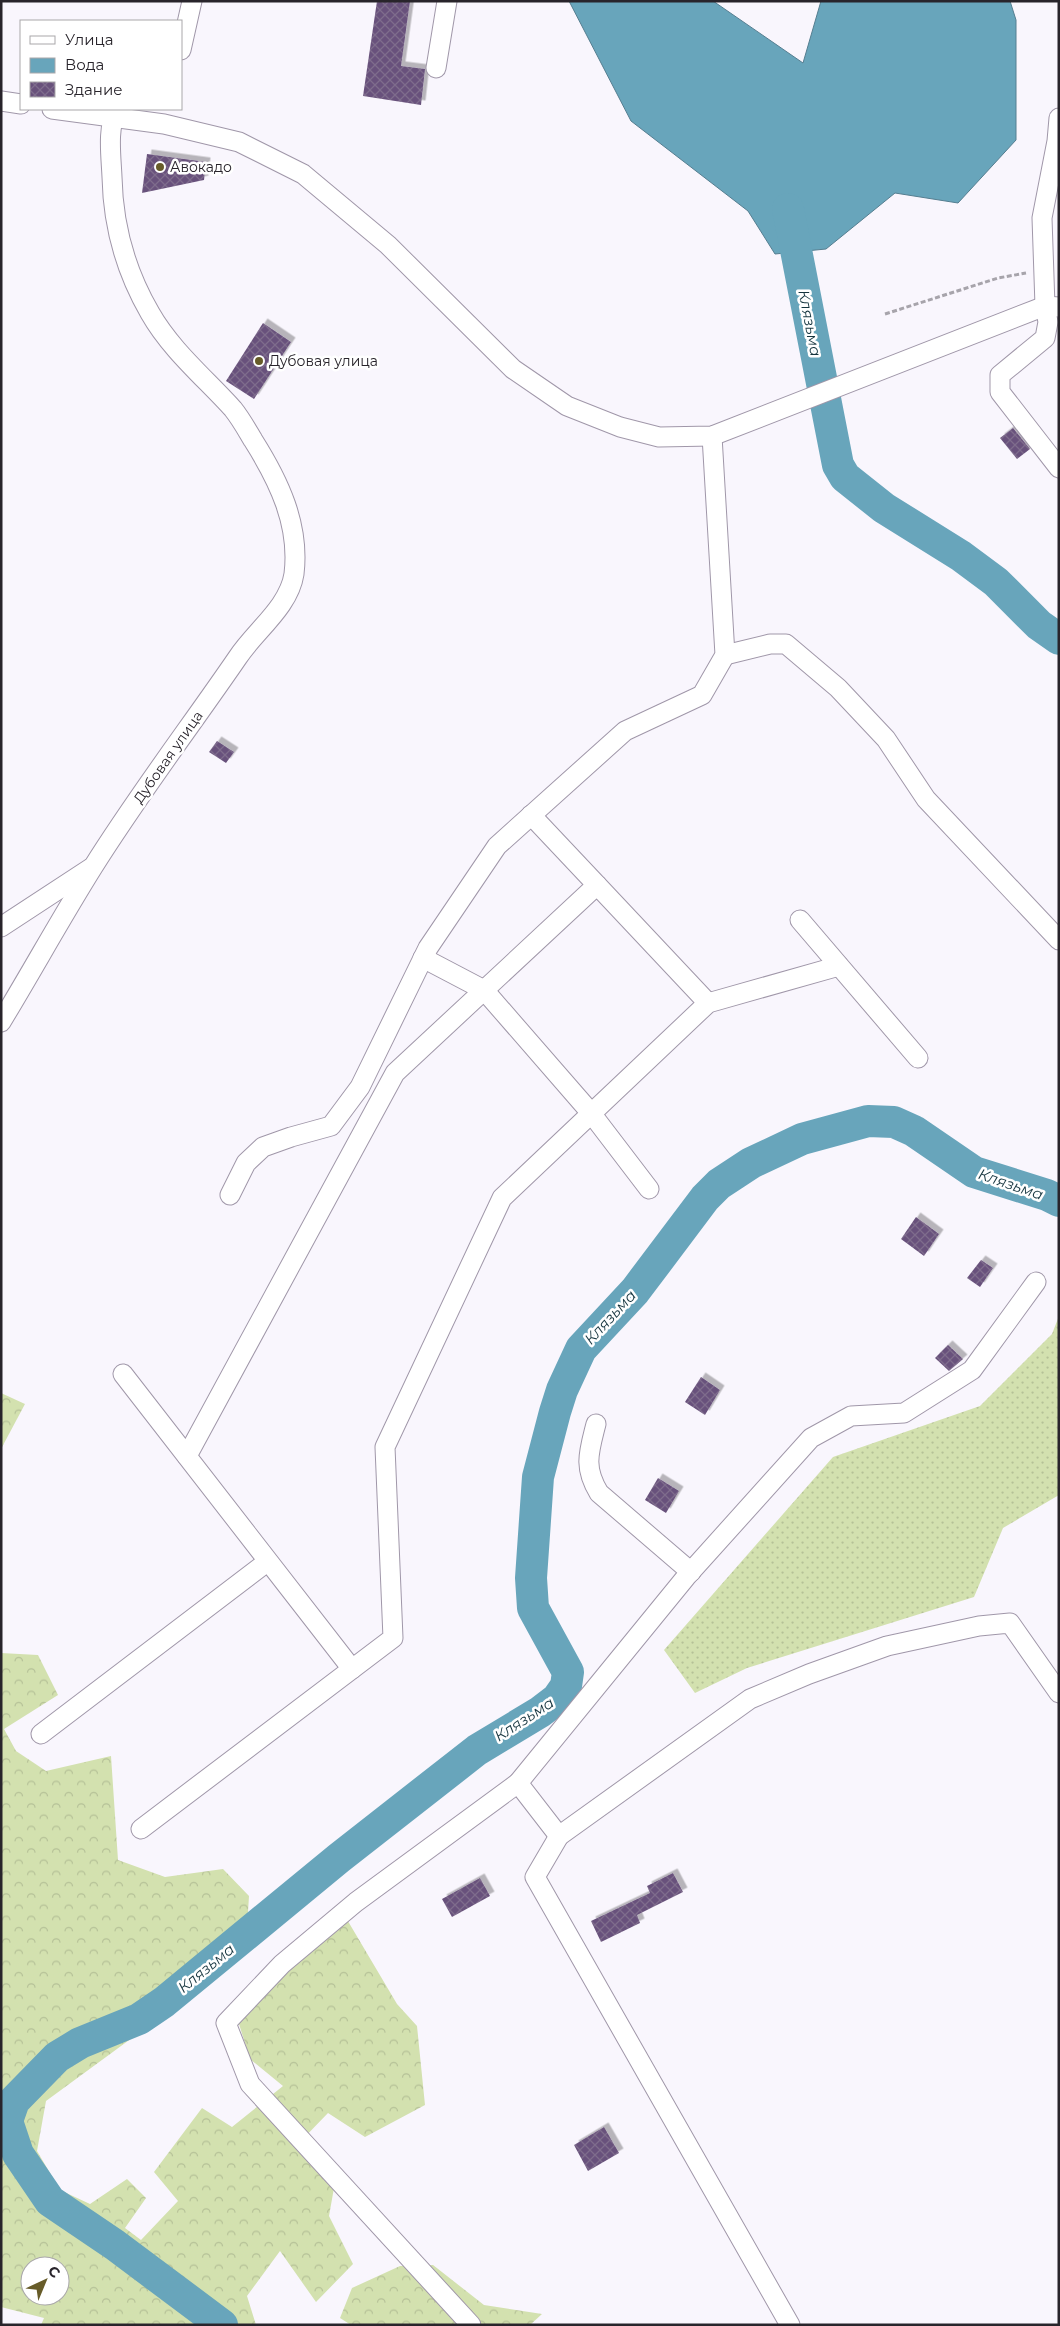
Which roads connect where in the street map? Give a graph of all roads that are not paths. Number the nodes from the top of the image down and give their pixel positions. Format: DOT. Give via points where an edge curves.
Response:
graph roads {
  1 [pos="192,1"];
  2 [pos="447,1"];
  3 [pos="182,46"];
  4 [pos="436,68"];
  5 [pos="1,101"];
  6 [pos="20,104"];
  7 [pos="68,110"];
  8 [pos="115,113"];
  9 [pos="166,116"];
  10 [pos="1059,118"];
  11 [pos="1051,268"];
  12 [pos="1052,307"];
  13 [pos="712,436"];
  14 [pos="1059,468"];
  15 [pos="725,655"];
  16 [pos="531,815"];
  17 [pos="94,866"];
  18 [pos="597,885"];
  19 [pos="800,920"];
  20 [pos="1,927"];
  21 [pos="1059,940"];
  22 [pos="423,958"];
  23 [pos="839,966"];
  24 [pos="484,990"];
  25 [pos="708,1003"];
  26 [pos="1,1022"];
  27 [pos="918,1058"];
  28 [pos="591,1113"];
  29 [pos="650,1189"];
  30 [pos="230,1195"];
  31 [pos="1036,1282"];
  32 [pos="124,1374"];
  33 [pos="596,1424"];
  34 [pos="186,1456"];
  35 [pos="267,1562"];
  36 [pos="691,1572"];
  37 [pos="352,1669"];
  38 [pos="1059,1693"];
  39 [pos="41,1734"];
  40 [pos="518,1783"];
  41 [pos="141,1829"];
  42 [pos="559,1836"];
  43 [pos="471,2325"];
  44 [pos="790,2325"];
  1 -- 3 [label="street"];
  2 -- 4 [label="street"];
  5 -- 6 [label="street"];
  7 -- 8 [label="street"];
  8 -- 9 [label="street"];
  8 -- 17 [label="street, Дубовая улица" via="112,203 126,266 162,332 236,413 260,452 283,495 292,524 295,558 293,579 284,600 242,651"];
  9 -- 13 [label="street" via="239,142 303,174 388,245 513,370 567,406 620,427 659,437"];
  10 -- 11 [label="street" via="1042,218"];
  11 -- 12 [label="street"];
  12 -- 13 [label="street"];
  12 -- 14 [label="street" via="1045,338 1000,375 1000,392"];
  13 -- 15 [label="street"];
  15 -- 16 [label="street" via="702,695 625,731"];
  15 -- 21 [label="street" via="770,644 786,644 838,688 886,739 926,799"];
  16 -- 18 [label="street"];
  16 -- 22 [label="street" via="498,846"];
  17 -- 20 [label="street"];
  17 -- 26 [label="street, Дубовая улица"];
  18 -- 24 [label="street"];
  18 -- 25 [label="street"];
  19 -- 23 [label="street"];
  22 -- 24 [label="street"];
  22 -- 30 [label="street" via="360,1087 331,1126 263,1147 246,1163"];
  23 -- 25 [label="street"];
  23 -- 27 [label="street"];
  24 -- 28 [label="street"];
  24 -- 34 [label="street" via="395,1073"];
  25 -- 28 [label="street"];
  28 -- 29 [label="street"];
  28 -- 37 [label="street" via="502,1198 385,1447 393,1638"];
  31 -- 36 [label="street" via="972,1370 904,1413 851,1416 811,1438"];
  32 -- 34 [label="street"];
  33 -- 36 [label="street" via="588,1456 590,1478 599,1493"];
  34 -- 35 [label="street"];
  35 -- 37 [label="street"];
  35 -- 39 [label="street"];
  36 -- 40 [label="street"];
  37 -- 41 [label="street"];
  38 -- 42 [label="street" via="1010,1623 980,1626 887,1646 750,1699"];
  40 -- 42 [label="street"];
  40 -- 43 [label="street" via="356,1902 282,1964 226,2023 250,2084"];
  42 -- 44 [label="street" via="535,1877"];
}
